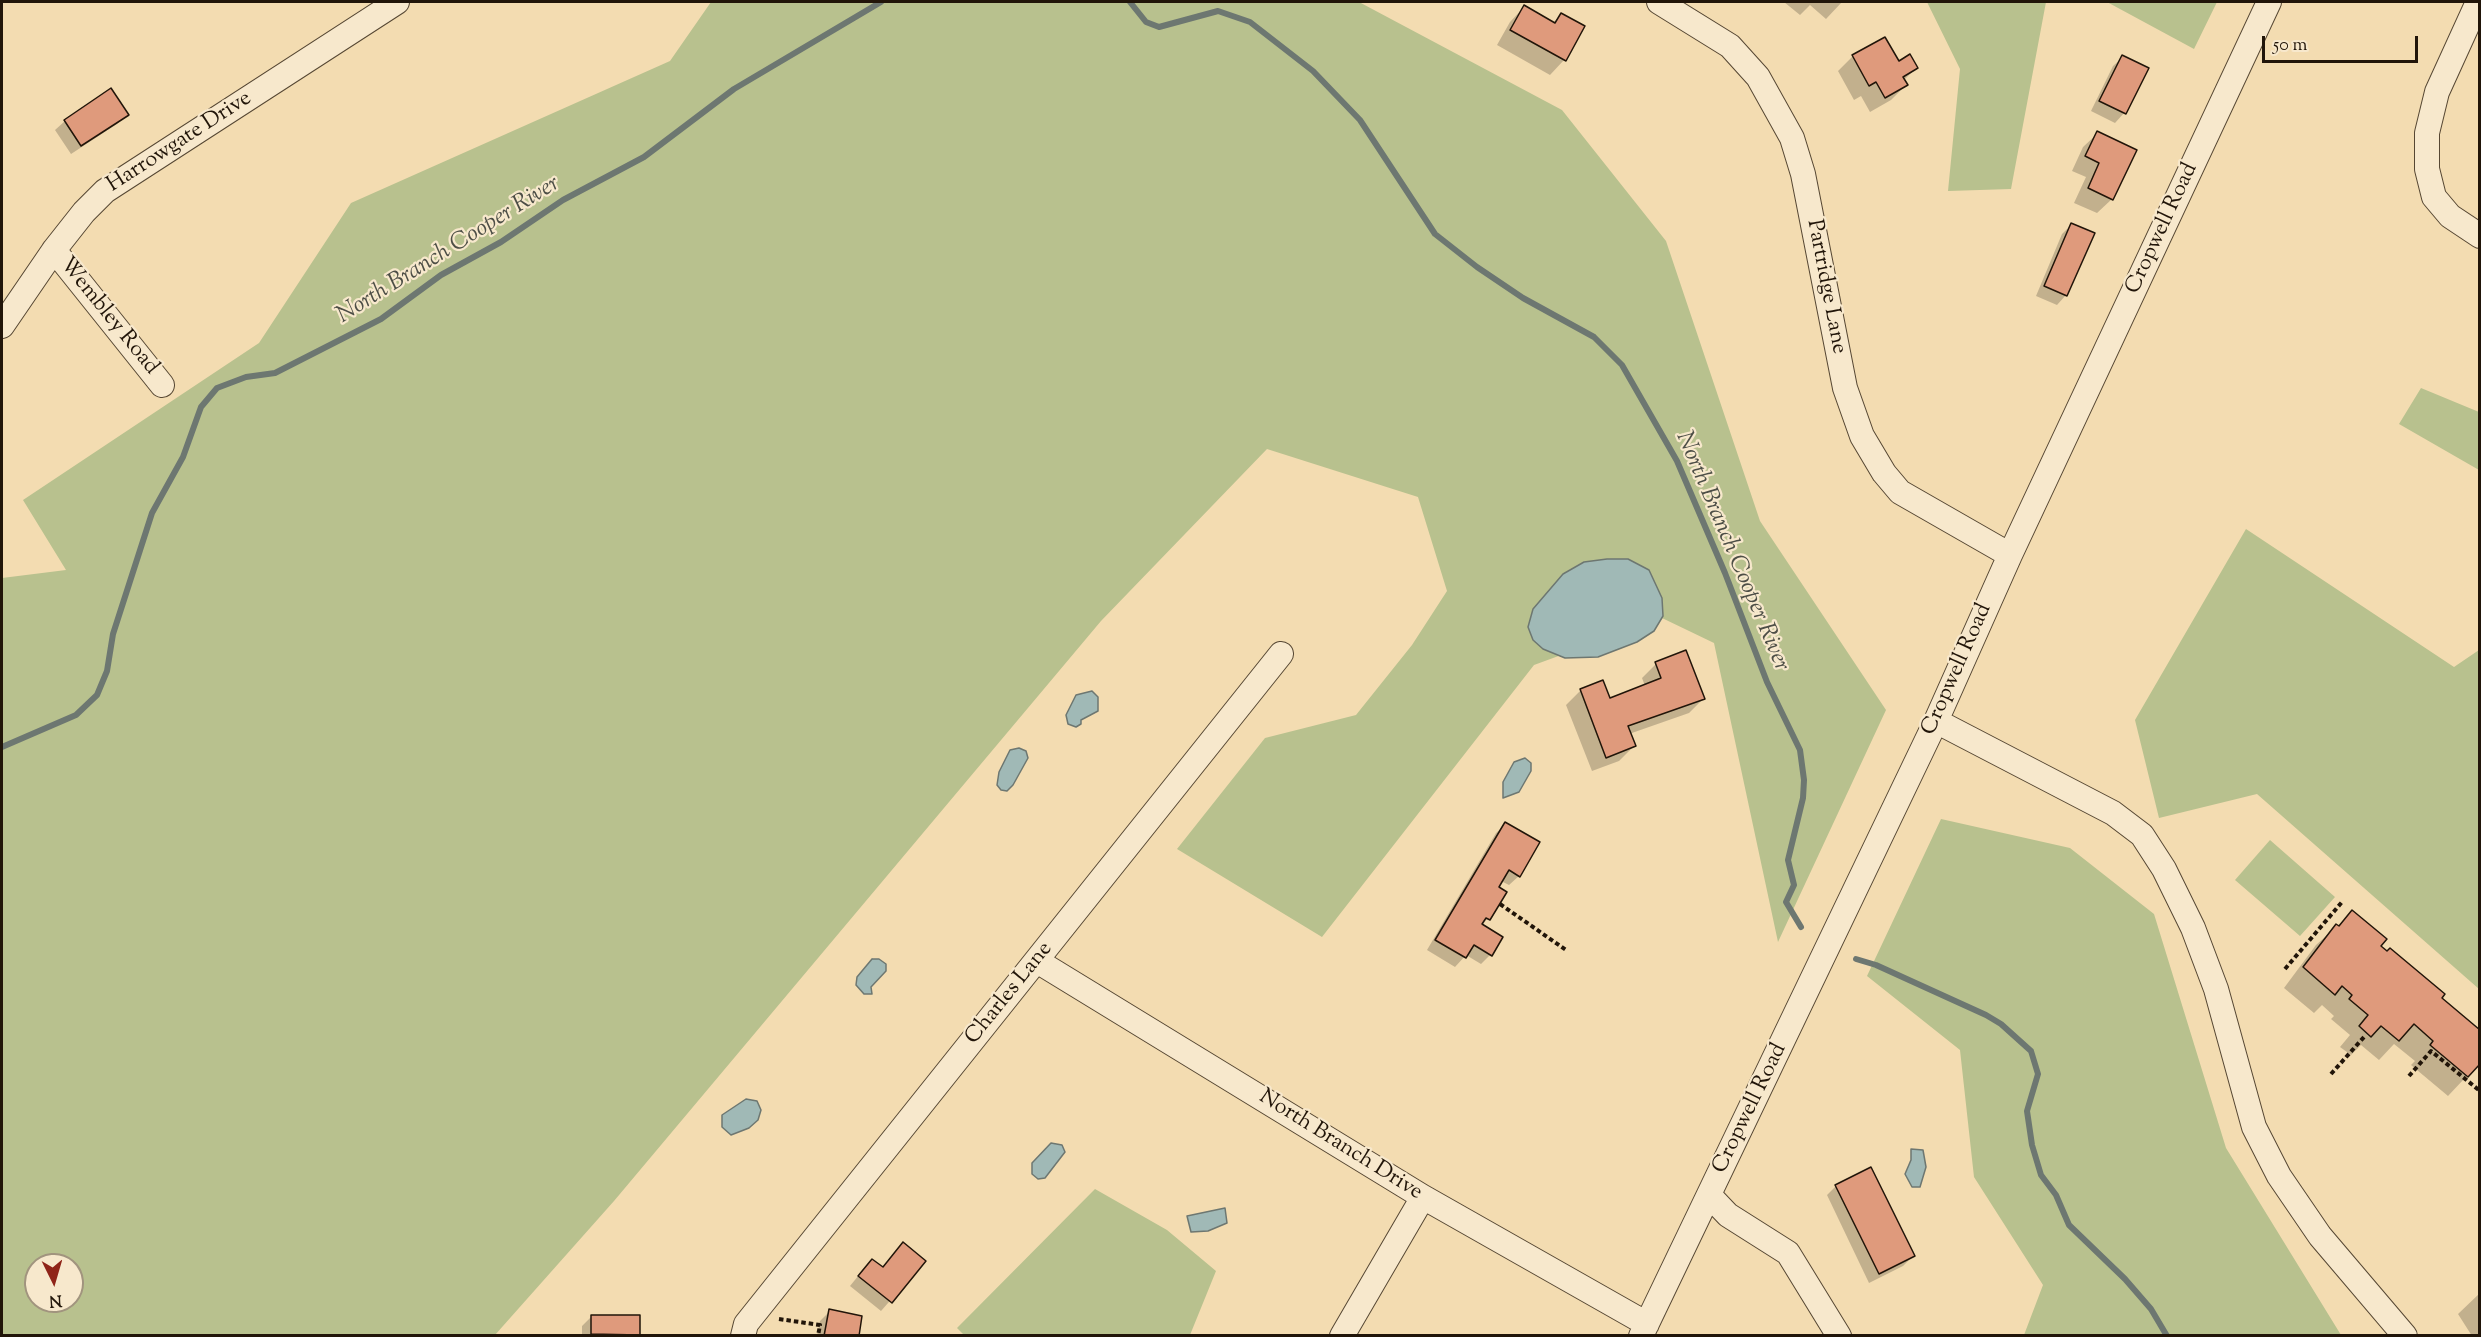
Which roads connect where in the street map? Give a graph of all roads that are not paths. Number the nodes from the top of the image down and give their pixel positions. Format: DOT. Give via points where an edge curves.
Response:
graph roads {
  1 [pos="397,2"];
  2 [pos="1659,2"];
  3 [pos="2269,2"];
  4 [pos="2478,2"];
  5 [pos="2480,236"];
  6 [pos="54,250"];
  7 [pos="2,327"];
  8 [pos="162,384"];
  9 [pos="2010,555"];
  10 [pos="1281,654"];
  11 [pos="1936,721"];
  12 [pos="1037,961"];
  13 [pos="1709,1195"];
  14 [pos="1422,1197"];
  15 [pos="1644,1330"];
  16 [pos="743,1335"];
  17 [pos="1342,1335"];
  18 [pos="1839,1335"];
  19 [pos="2405,1335"];
  1 -- 6 [label="street, Harrowgate Drive" via="105,191"];
  2 -- 9 [label="street, Partridge Lane" via="1730,46 1758,77 1792,138 1803,174 1845,388 1862,436 1884,473 1900,492"];
  3 -- 9 [label="street, Cropwell Road"];
  4 -- 5 [label="street" via="2437,92 2427,133 2427,169 2434,197 2450,216"];
  6 -- 7 [label="street, Harrowgate Drive"];
  6 -- 8 [label="street, Wembley Road"];
  9 -- 11 [label="street, Cropwell Road"];
  10 -- 12 [label="street, Charles Lane"];
  11 -- 13 [label="street, Cropwell Road"];
  11 -- 19 [label="street" via="2113,813 2142,835 2193,928 2216,989 2254,1127 2278,1176 2320,1236"];
  12 -- 14 [label="street, North Branch Drive"];
  12 -- 16 [label="street, Charles Lane" via="746,1324"];
  13 -- 15 [label="street, Cropwell Road"];
  13 -- 18 [label="street" via="1728,1215 1788,1253"];
  14 -- 15 [label="street, North Branch Drive"];
  14 -- 17 [label="street"];
}
